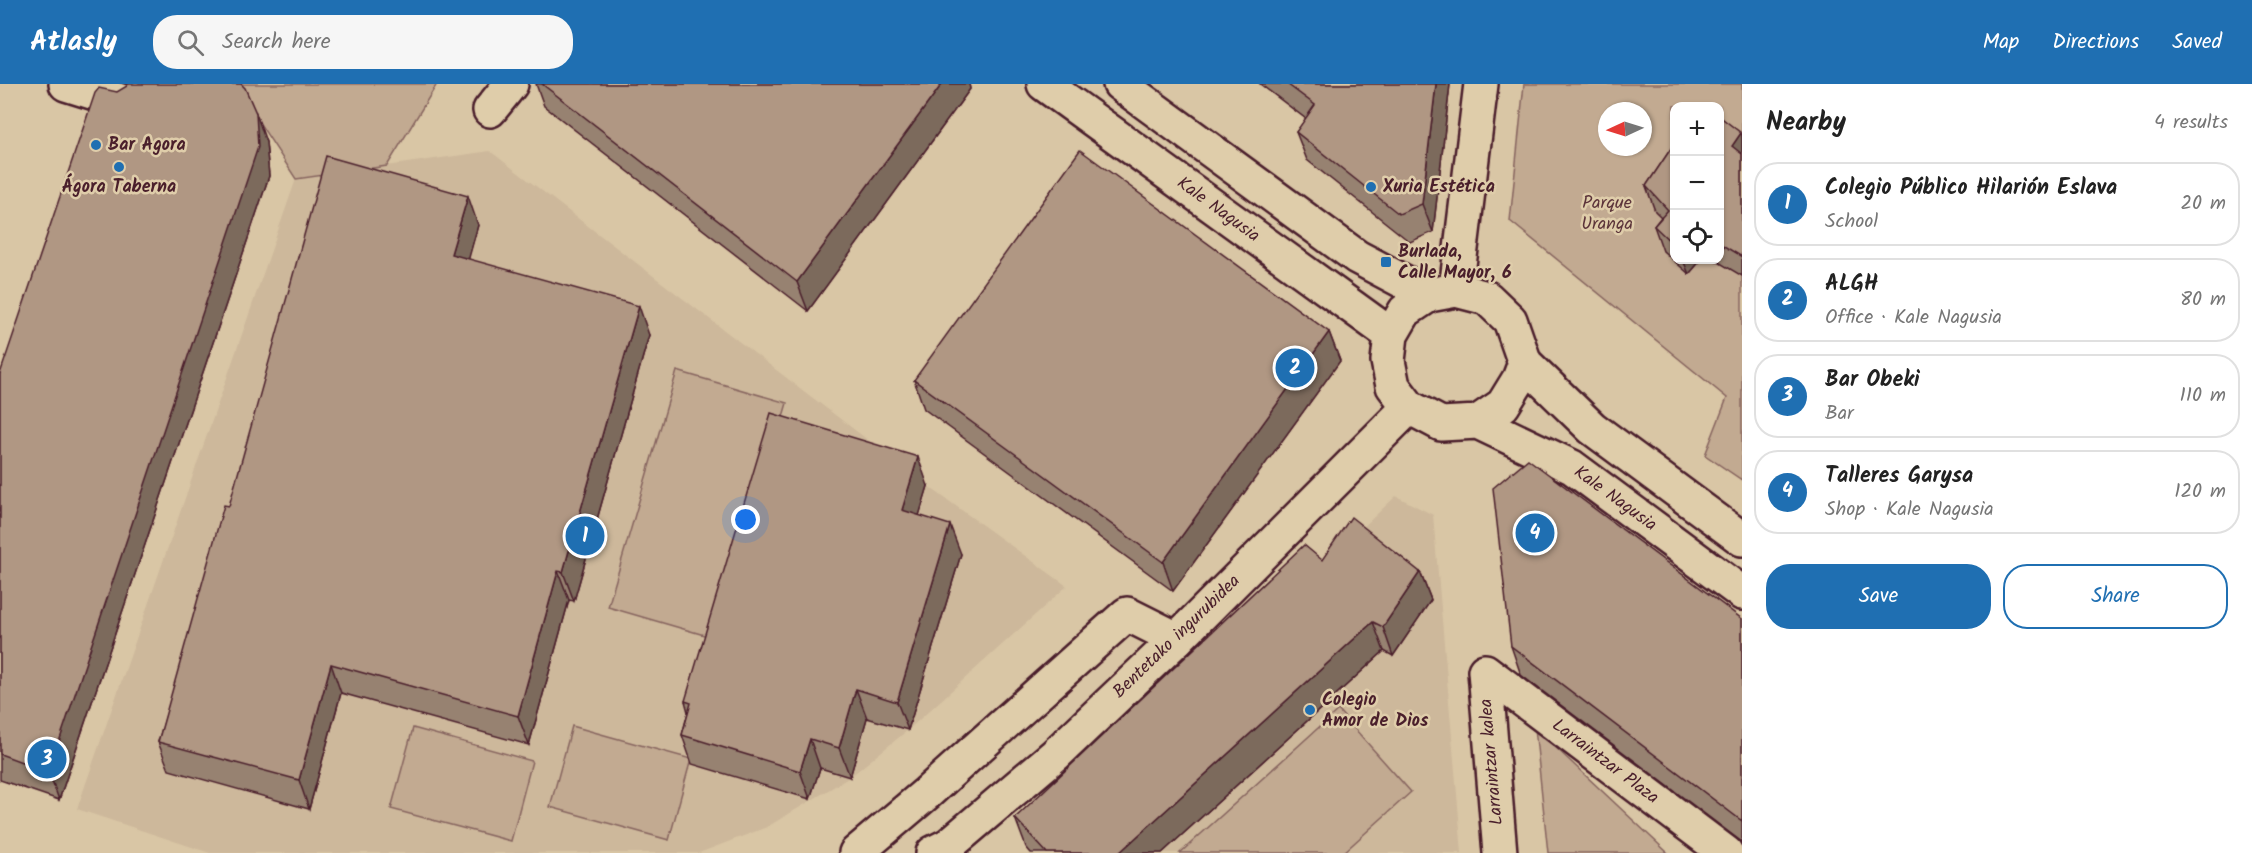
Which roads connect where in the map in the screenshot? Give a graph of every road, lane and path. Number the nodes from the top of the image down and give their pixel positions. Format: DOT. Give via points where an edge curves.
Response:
graph roads {
  1 [pos="66,84"];
  2 [pos="511,84"];
  3 [pos="1044,84"];
  4 [pos="1120,84"];
  5 [pos="1481,84"];
  6 [pos="124,102"];
  7 [pos="490,110"];
  8 [pos="1442,292"];
  9 [pos="1391,335"];
  10 [pos="1525,363"];
  11 [pos="1409,407"];
  12 [pos="1478,422"];
  13 [pos="1742,539"];
  14 [pos="1742,593"];
  15 [pos="1177,639"];
  16 [pos="1485,671"];
  17 [pos="856,853"];
  18 [pos="933,853"];
  19 [pos="1500,853"];
  20 [pos="1725,853"];
  1 -- 6 [label="main road"];
  2 -- 7 [label="main road"];
  3 -- 9 [label="main road, Kale Nagusia"];
  4 -- 8 [label="main road" via="1357,256"];
  5 -- 8 [label="main road"];
  8 -- 9 [label="main road" via="1405,311"];
  8 -- 10 [label="main road" via="1487,298 1510,320"];
  9 -- 11 [label="main road" via="1388,361 1393,386"];
  10 -- 12 [label="main road" via="1503,405"];
  10 -- 13 [label="main road" via="1592,428"];
  11 -- 12 [label="main road" via="1441,424"];
  11 -- 15 [label="main road, Bentetako ingurubidea"];
  12 -- 14 [label="main road, Kale Nagusia" via="1572,467"];
  15 -- 17 [label="main road" via="1127,614"];
  15 -- 18 [label="main road, Bentetako ingurubidea" via="1055,755 949,845"];
  16 -- 19 [label="main road, Larraintzar kalea"];
  16 -- 20 [label="main road, Larraintzar Plaza"];
}
